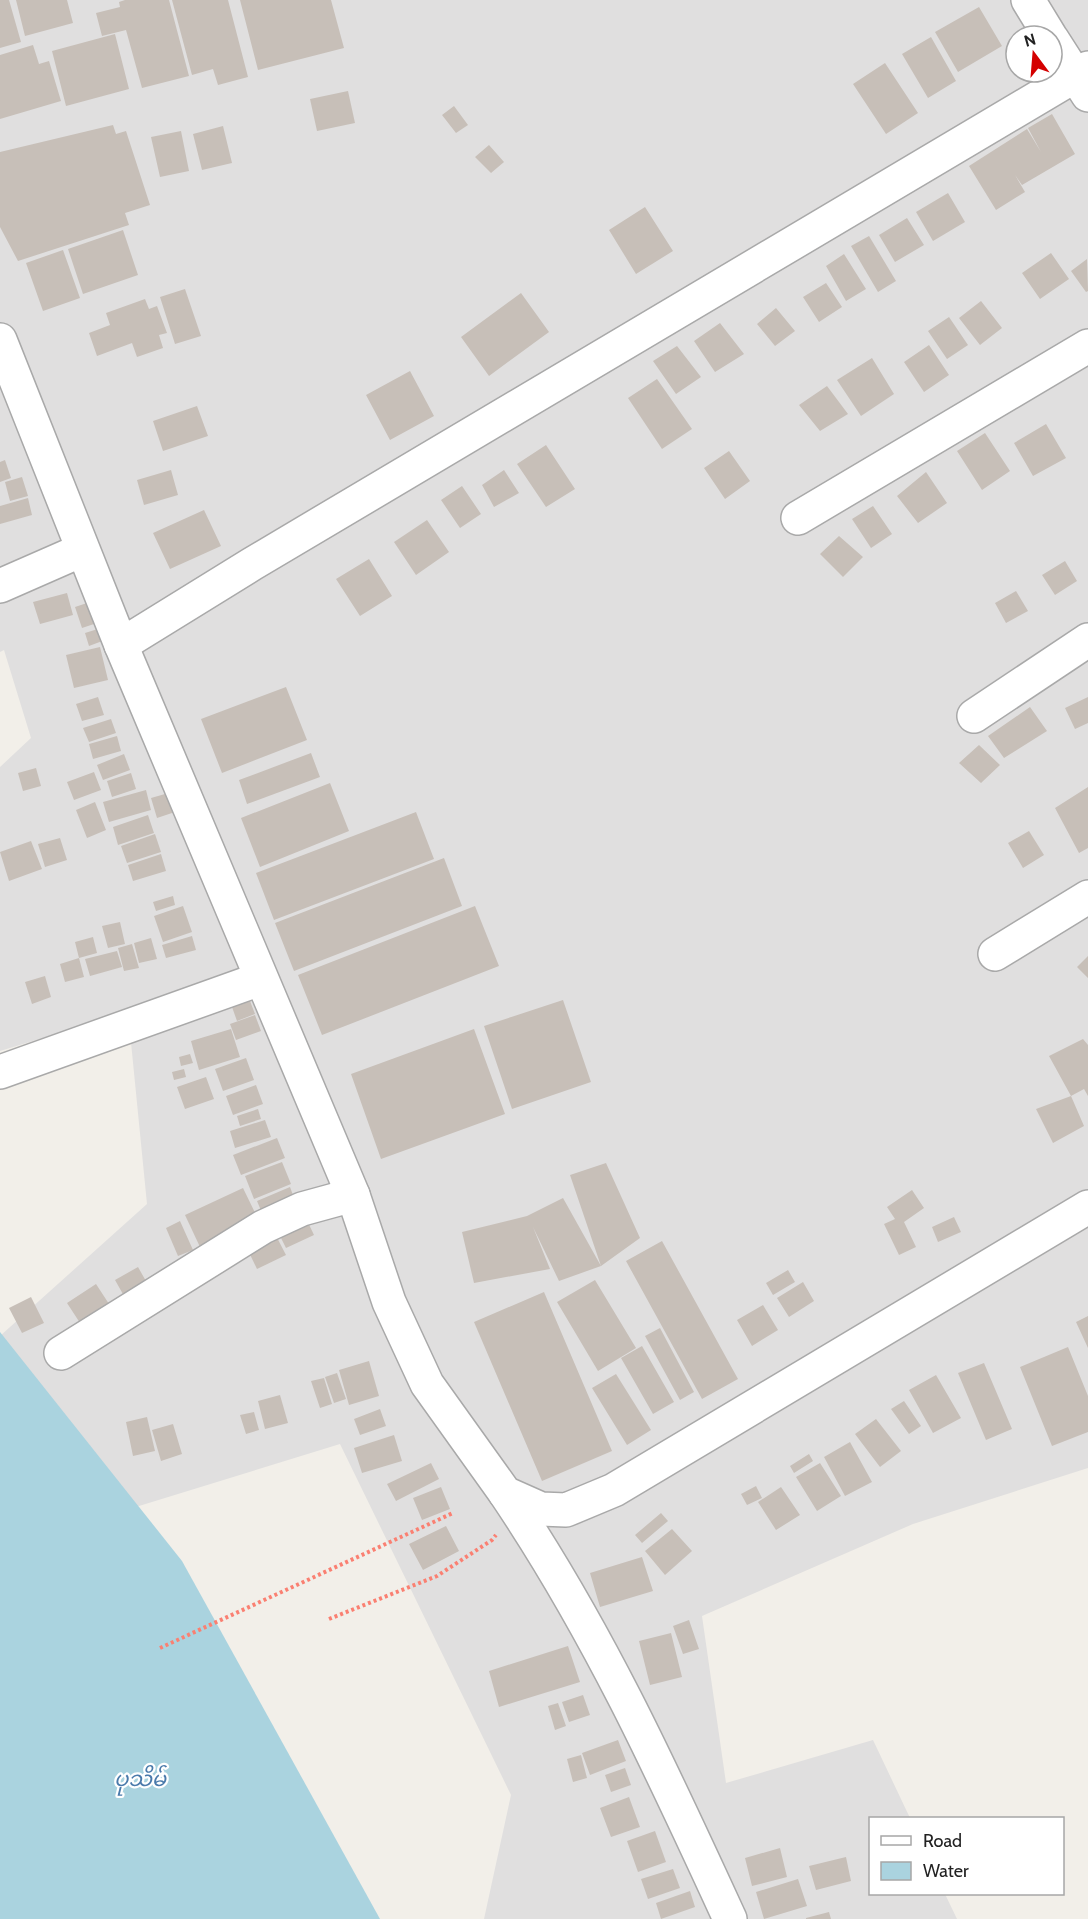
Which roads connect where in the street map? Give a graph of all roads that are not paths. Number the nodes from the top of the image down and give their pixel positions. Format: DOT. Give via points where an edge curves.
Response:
graph roads {
  1 [pos="1028,0"];
  2 [pos="1043,24"];
  3 [pos="1064,54"];
  4 [pos="1084,80"];
  5 [pos="0,340"];
  6 [pos="1088,346"];
  7 [pos="798,518"];
  8 [pos="82,550"];
  9 [pos="0,586"];
  10 [pos="1088,640"];
  11 [pos="121,645"];
  12 [pos="974,716"];
  13 [pos="1088,897"];
  14 [pos="994,954"];
  15 [pos="260,979"];
  16 [pos="0,1072"];
  17 [pos="353,1196"];
  18 [pos="1088,1207"];
  19 [pos="61,1353"];
  20 [pos="505,1493"];
  21 [pos="730,1919"];
  1 -- 2 [label="street"];
  3 -- 4 [label="street"];
  4 -- 11 [label="street" via="252,564"];
  5 -- 8 [label="street"];
  6 -- 7 [label="street"];
  8 -- 9 [label="street"];
  8 -- 11 [label="street"];
  10 -- 12 [label="street"];
  11 -- 15 [label="street"];
  13 -- 14 [label="street"];
  15 -- 16 [label="street"];
  15 -- 17 [label="street"];
  17 -- 19 [label="street" via="302,1209 263,1227"];
  17 -- 20 [label="street" via="389,1302 427,1384"];
  18 -- 20 [label="street" via="614,1490 566,1510 541,1509"];
  20 -- 21 [label="street" via="551,1561 641,1726"];
}
